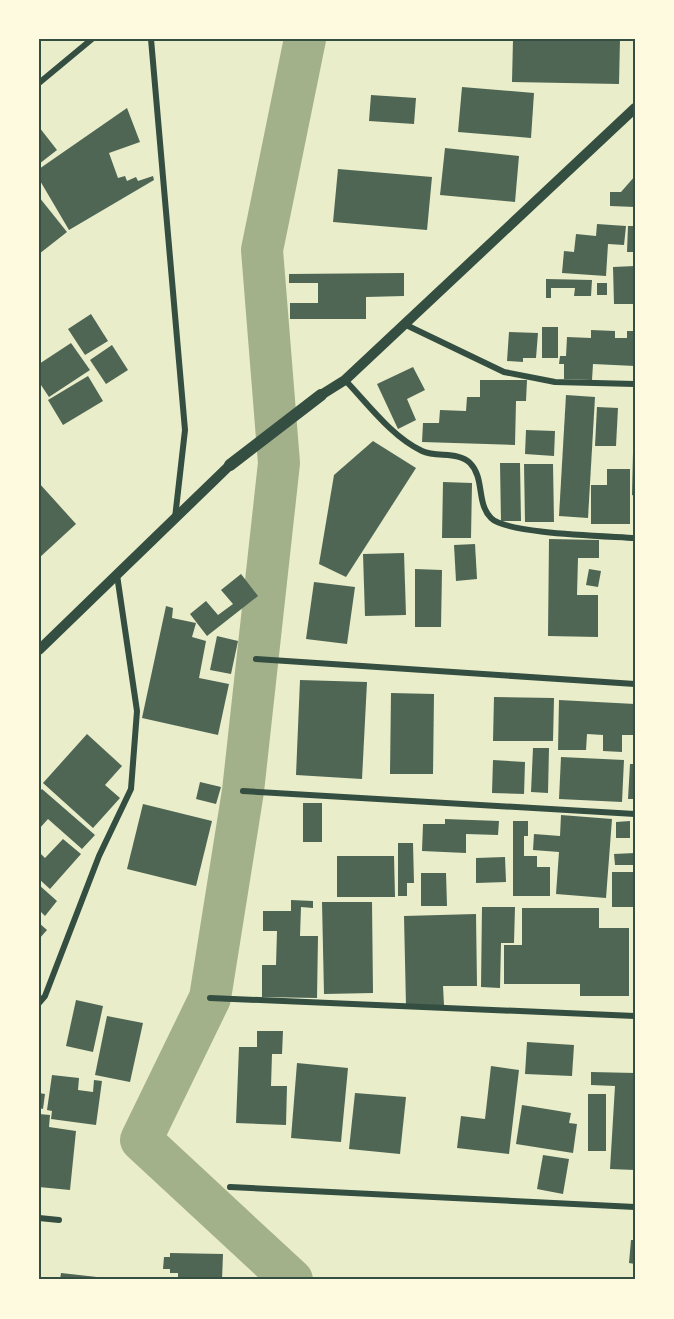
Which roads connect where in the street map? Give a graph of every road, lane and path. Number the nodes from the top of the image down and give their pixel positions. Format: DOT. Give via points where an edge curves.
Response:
graph roads {
  1 [pos="92,39"];
  2 [pos="151,39"];
  3 [pos="39,83"];
  4 [pos="635,108"];
  5 [pos="404,324"];
  6 [pos="345,380"];
  7 [pos="635,384"];
  8 [pos="321,395"];
  9 [pos="230,465"];
  10 [pos="175,518"];
  11 [pos="635,538"];
  12 [pos="117,575"];
  13 [pos="39,650"];
  14 [pos="256,659"];
  15 [pos="635,684"];
  16 [pos="243,791"];
  17 [pos="635,814"];
  18 [pos="210,998"];
  19 [pos="39,1003"];
  20 [pos="635,1016"];
  21 [pos="230,1187"];
  22 [pos="635,1207"];
  23 [pos="39,1218"];
  24 [pos="59,1220"];
  1 -- 3 [label="street"];
  2 -- 10 [label="street" via="185,430"];
  4 -- 5 [label="street"];
  5 -- 6 [label="street"];
  5 -- 7 [label="street" via="504,372 548,382"];
  6 -- 8 [label="street"];
  6 -- 11 [label="street" via="406,442 424,452 459,457 470,463 478,477 481,501 491,519 512,528"];
  8 -- 9 [label="main road"];
  9 -- 10 [label="street"];
  10 -- 12 [label="street"];
  12 -- 13 [label="street"];
  12 -- 19 [label="street" via="137,711 132,789 99,856"];
  14 -- 15 [label="street"];
  16 -- 17 [label="street"];
  18 -- 20 [label="street"];
  21 -- 22 [label="street"];
  23 -- 24 [label="street"];
}
